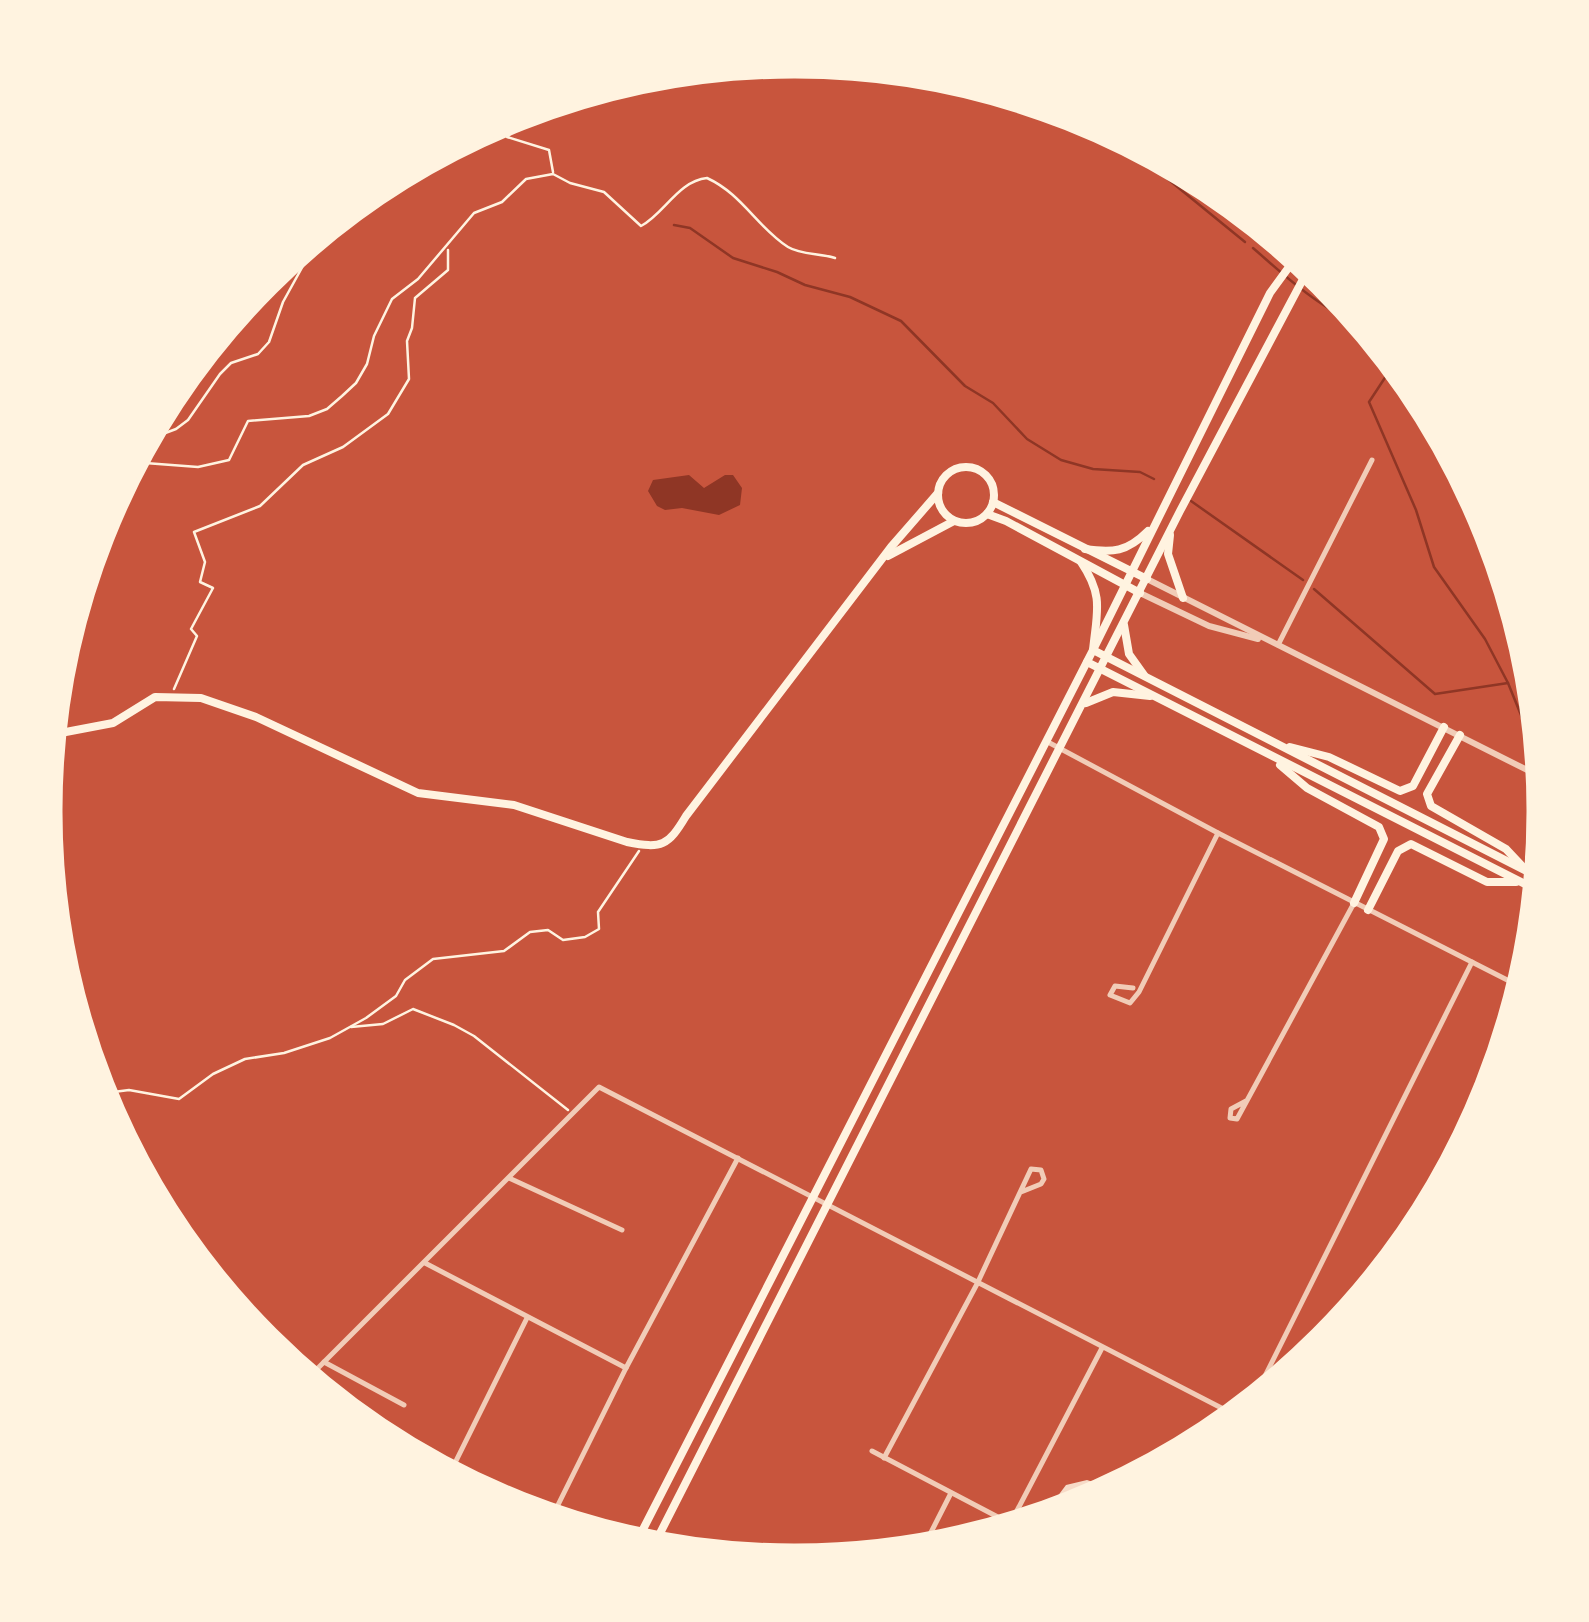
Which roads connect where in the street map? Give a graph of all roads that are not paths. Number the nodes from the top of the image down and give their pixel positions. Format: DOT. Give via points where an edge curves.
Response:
graph roads {
  1 [pos="1289,268"];
  2 [pos="1302,281"];
  3 [pos="1372,460"];
  4 [pos="938,493"];
  5 [pos="993,502"];
  6 [pos="987,514"];
  7 [pos="954,521"];
  8 [pos="1152,526"];
  9 [pos="1170,531"];
  10 [pos="1085,549"];
  11 [pos="884,558"];
  12 [pos="1080,562"];
  13 [pos="1132,571"];
  14 [pos="1147,579"];
  15 [pos="1125,586"];
  16 [pos="1140,593"];
  17 [pos="1184,598"];
  18 [pos="1124,625"];
  19 [pos="1278,646"];
  20 [pos="1093,650"];
  21 [pos="1106,657"];
  22 [pos="1086,662"];
  23 [pos="1102,668"];
  24 [pos="1147,679"];
  25 [pos="1154,696"];
  26 [pos="1084,704"];
  27 [pos="1444,727"];
  28 [pos="64,733"];
  29 [pos="1460,735"];
  30 [pos="1045,740"];
  31 [pos="1276,743"];
  32 [pos="1060,750"];
  33 [pos="1272,758"];
  34 [pos="1527,770"];
  35 [pos="1218,833"];
  36 [pos="1526,870"];
  37 [pos="1520,882"];
  38 [pos="1525,885"];
  39 [pos="1354,903"];
  40 [pos="1368,910"];
  41 [pos="1472,962"];
  42 [pos="1509,981"];
  43 [pos="1133,988"];
  44 [pos="1246,1102"];
  45 [pos="738,1158"];
  46 [pos="509,1178"];
  47 [pos="1021,1192"];
  48 [pos="812,1196"];
  49 [pos="828,1205"];
  50 [pos="622,1230"];
  51 [pos="424,1263"];
  52 [pos="977,1284"];
  53 [pos="527,1318"];
  54 [pos="1102,1348"];
  55 [pos="324,1362"];
  56 [pos="626,1368"];
  57 [pos="317,1369"];
  58 [pos="1266,1374"];
  59 [pos="404,1405"];
  60 [pos="1222,1408"];
  61 [pos="872,1451"];
  62 [pos="884,1458"];
  63 [pos="455,1462"];
  64 [pos="951,1493"];
  65 [pos="557,1507"];
  66 [pos="1020,1510"];
  67 [pos="996,1517"];
  68 [pos="643,1529"];
  69 [pos="931,1532"];
  70 [pos="660,1533"];
  1 -- 8 [label="main road"];
  2 -- 9 [label="main road"];
  3 -- 19 [label="street"];
  4 -- 5 [label="main road" via="949,473 969,467 992,484"];
  4 -- 7 [label="main road" via="941,510"];
  4 -- 11 [label="main road"];
  5 -- 6 [label="main road"];
  5 -- 10 [label="main road"];
  6 -- 7 [label="main road" via="971,523"];
  6 -- 12 [label="main road"];
  7 -- 11 [label="main road"];
  8 -- 10 [label="main road" via="1120,551"];
  8 -- 13 [label="main road"];
  9 -- 14 [label="main road"];
  9 -- 17 [label="main road" via="1168,554"];
  10 -- 13 [label="main road"];
  11 -- 28 [label="main road" via="665,844 643,845 514,805 418,793 202,698 148,700 113,723"];
  12 -- 15 [label="main road"];
  12 -- 20 [label="main road" via="1099,598"];
  13 -- 14 [label="main road"];
  13 -- 15 [label="main road"];
  14 -- 16 [label="main road"];
  14 -- 17 [label="street"];
  15 -- 16 [label="main road"];
  15 -- 20 [label="main road"];
  16 -- 18 [label="main road"];
  16 -- 19 [label="street" via="1209,626"];
  17 -- 19 [label="street"];
  18 -- 21 [label="main road"];
  18 -- 24 [label="main road" via="1129,654"];
  19 -- 27 [label="street"];
  20 -- 21 [label="main road"];
  20 -- 22 [label="main road"];
  21 -- 23 [label="main road"];
  21 -- 24 [label="main road"];
  22 -- 23 [label="main road"];
  22 -- 30 [label="main road"];
  23 -- 25 [label="main road"];
  23 -- 26 [label="main road"];
  24 -- 31 [label="main road"];
  25 -- 26 [label="main road" via="1113,692"];
  25 -- 33 [label="main road"];
  26 -- 32 [label="main road"];
  27 -- 29 [label="street"];
  27 -- 31 [label="main road" via="1413,786 1400,791 1329,757"];
  29 -- 34 [label="street"];
  29 -- 36 [label="main road" via="1427,794 1432,806 1506,849"];
  30 -- 32 [label="street"];
  30 -- 48 [label="main road"];
  31 -- 36 [label="main road"];
  32 -- 35 [label="street"];
  32 -- 49 [label="main road"];
  33 -- 37 [label="main road"];
  33 -- 39 [label="main road" via="1307,788 1379,828 1384,839"];
  35 -- 39 [label="street"];
  35 -- 43 [label="street" via="1139,992 1130,1003 1110,996 1115,986"];
  37 -- 38 [label="main road"];
  37 -- 40 [label="main road" via="1488,882 1411,844 1398,850"];
  39 -- 40 [label="street"];
  39 -- 44 [label="street" via="1237,1120 1230,1118 1231,1109"];
  40 -- 41 [label="street"];
  41 -- 42 [label="street"];
  41 -- 58 [label="street"];
  45 -- 46 [label="street" via="598,1087"];
  45 -- 48 [label="street"];
  45 -- 56 [label="street"];
  46 -- 50 [label="street"];
  46 -- 51 [label="street"];
  47 -- 52 [label="street" via="1041,1184 1041,1170 1031,1170"];
  48 -- 49 [label="street"];
  48 -- 68 [label="main road"];
  49 -- 52 [label="street"];
  49 -- 70 [label="main road"];
  51 -- 53 [label="street"];
  51 -- 55 [label="street"];
  52 -- 54 [label="street"];
  52 -- 62 [label="street"];
  53 -- 56 [label="street"];
  53 -- 63 [label="street"];
  54 -- 60 [label="street"];
  54 -- 66 [label="street"];
  55 -- 57 [label="street"];
  55 -- 59 [label="street"];
  56 -- 65 [label="street"];
  61 -- 62 [label="street"];
  62 -- 64 [label="street"];
  64 -- 67 [label="street"];
  64 -- 69 [label="street"];
}
